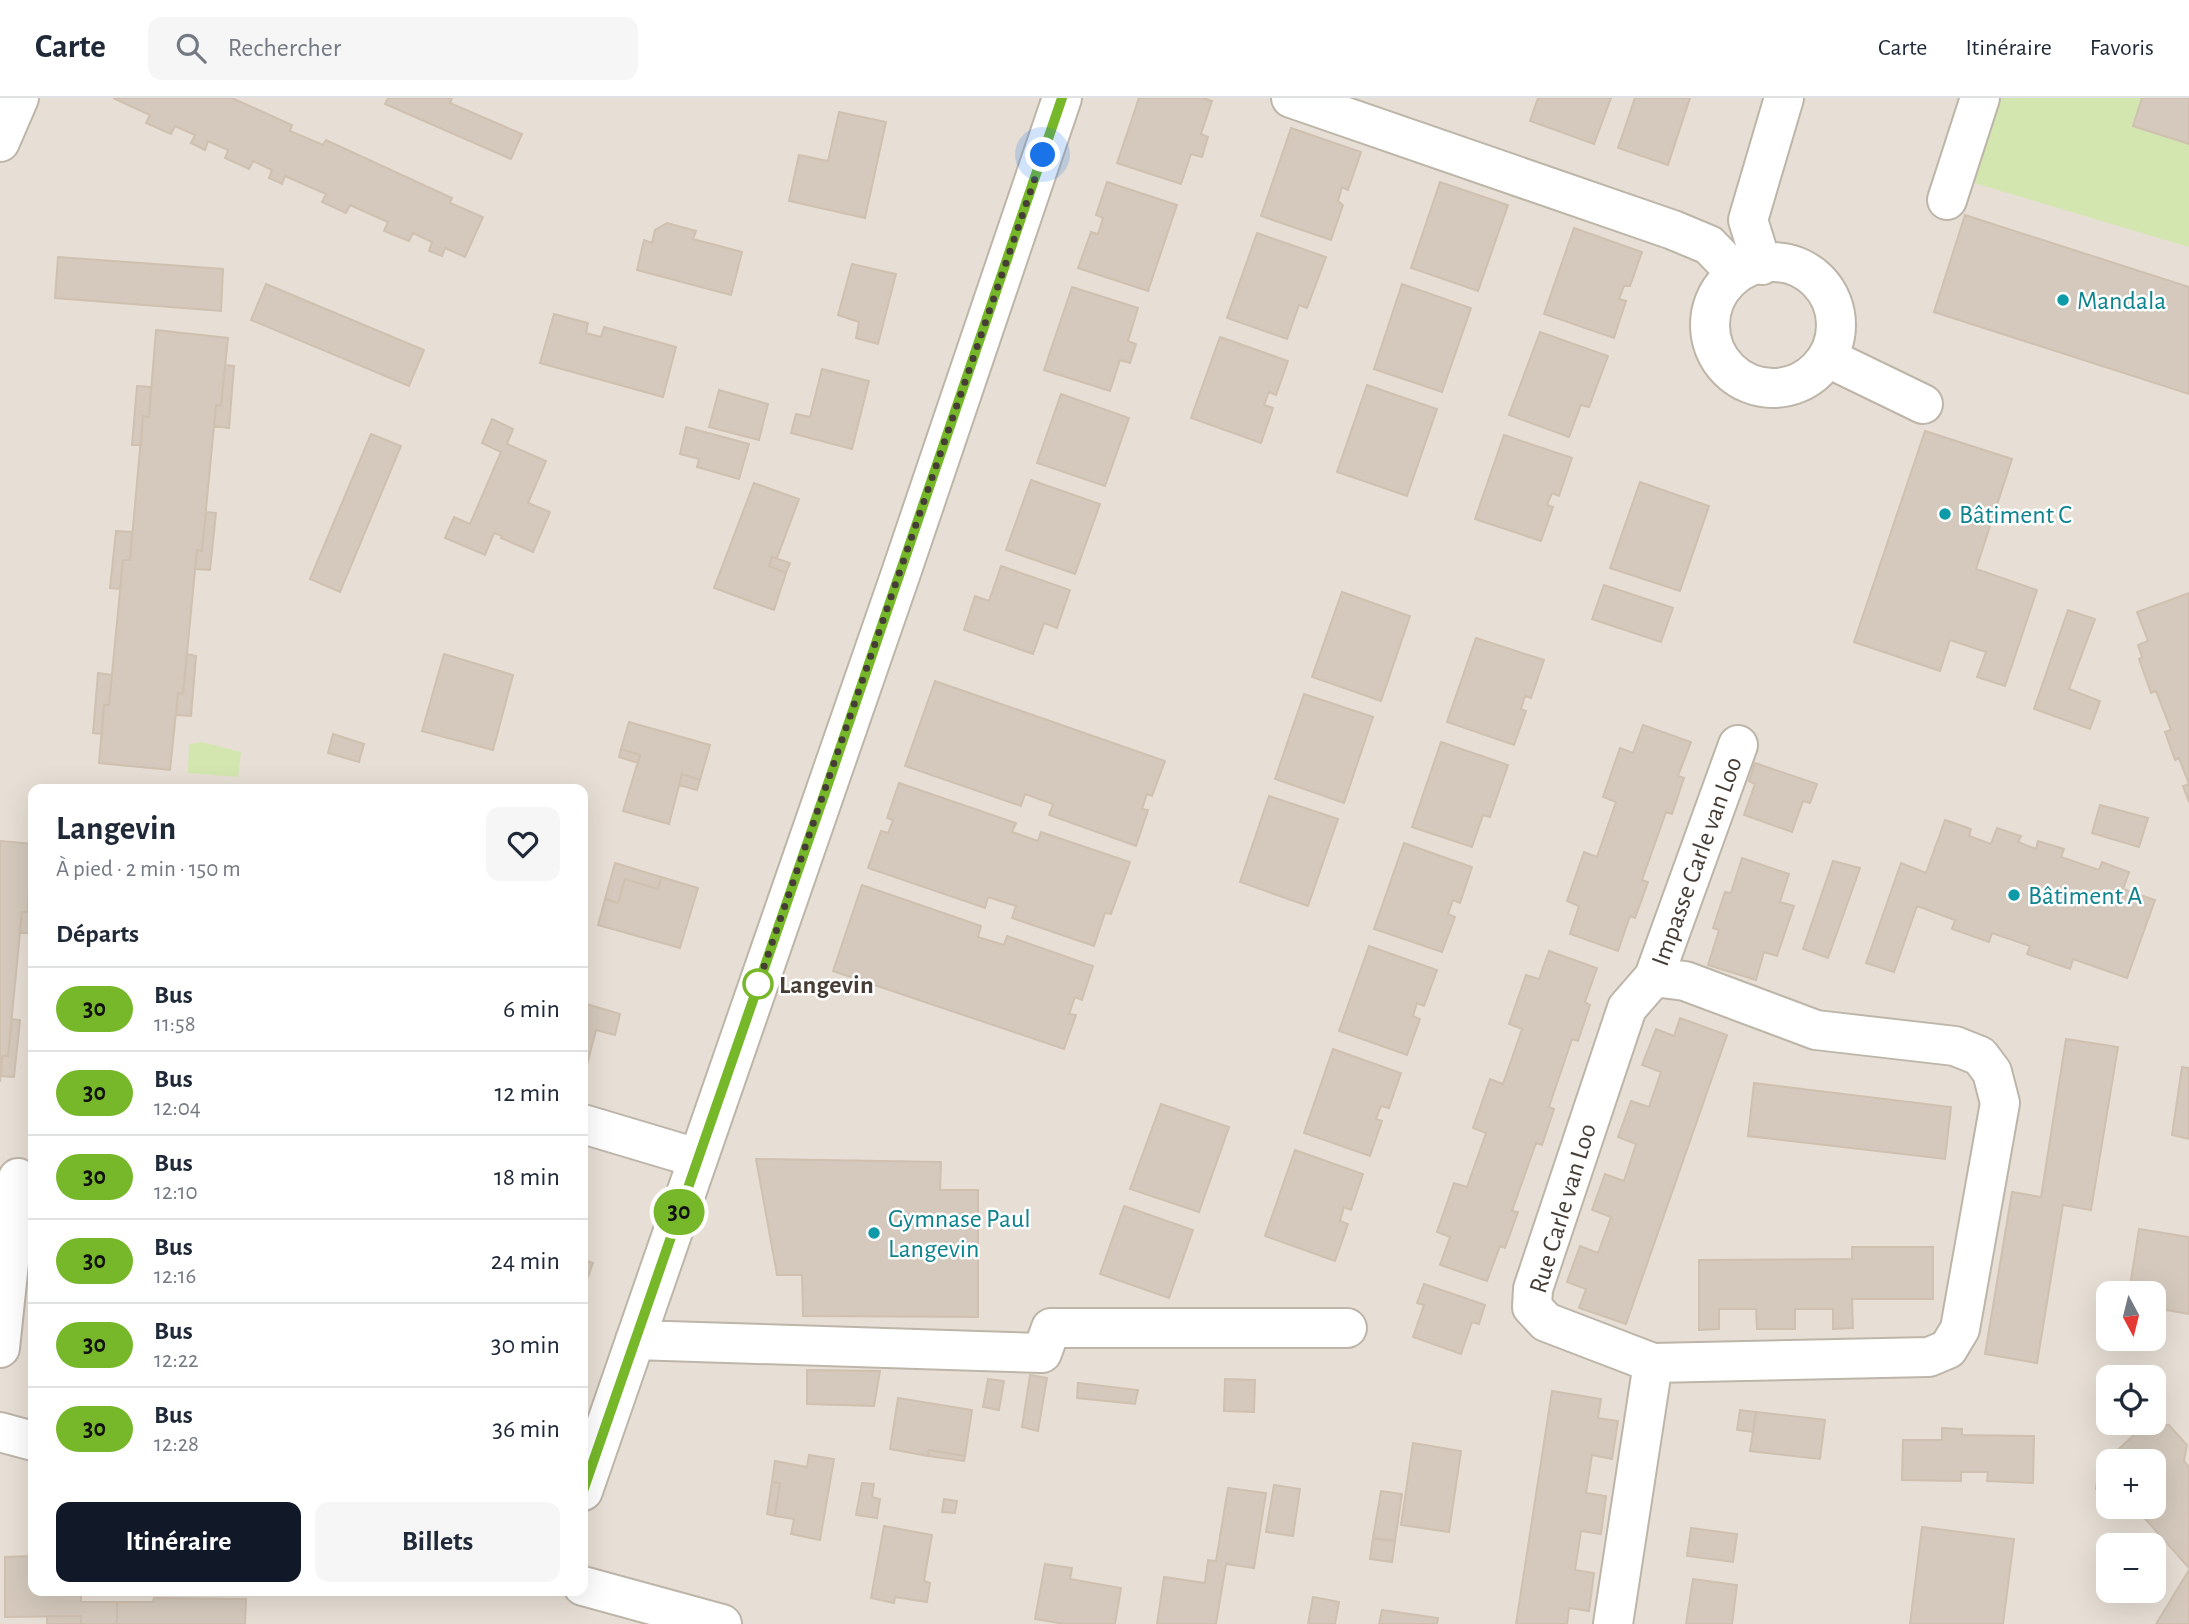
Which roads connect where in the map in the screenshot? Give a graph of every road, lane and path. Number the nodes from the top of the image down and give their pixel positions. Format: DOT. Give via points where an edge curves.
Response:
graph roads {
  1 [pos="19,98"];
  2 [pos="1062,98"];
  3 [pos="1291,98"];
  4 [pos="1784,98"];
  5 [pos="1980,98"];
  6 [pos="0,142"];
  7 [pos="1947,200"];
  8 [pos="1749,269"];
  9 [pos="1828,358"];
  10 [pos="1923,404"];
  11 [pos="1738,745"];
  12 [pos="1654,978"];
  13 [pos="588,1125"];
  14 [pos="697,1158"];
  15 [pos="18,1178"];
  16 [pos="1347,1328"];
  17 [pos="635,1340"];
  18 [pos="0,1348"];
  19 [pos="1653,1363"];
  20 [pos="0,1432"];
  21 [pos="28,1440"];
  22 [pos="588,1476"];
  23 [pos="588,1587"];
  24 [pos="722,1624"];
  25 [pos="1612,1624"];
  1 -- 6 [label="street"];
  2 -- 14 [label="street"];
  3 -- 8 [label="street" via="1673,230"];
  4 -- 8 [label="street" via="1748,220"];
  5 -- 7 [label="street"];
  8 -- 9 [label="street" via="1783,262 1802,268 1819,281 1837,318"];
  8 -- 9 [label="street" via="1725,282 1713,301 1711,342 1720,362 1755,387 1776,389 1797,385"];
  9 -- 10 [label="street"];
  11 -- 12 [label="street, Impasse Carle van Loo"];
  12 -- 19 [label="street, Rue Carle van Loo" via="1627,1008 1533,1289 1532,1307 1546,1322"];
  12 -- 19 [label="street" via="1685,981 1815,1030 1955,1046 1980,1056 1992,1072 2000,1103 1960,1329 1948,1349 1929,1357"];
  13 -- 14 [label="street"];
  14 -- 17 [label="street"];
  15 -- 18 [label="street"];
  16 -- 17 [label="street" via="1051,1328 1042,1353"];
  17 -- 22 [label="street"];
  19 -- 25 [label="street"];
  20 -- 21 [label="street"];
  23 -- 24 [label="street"];
}
